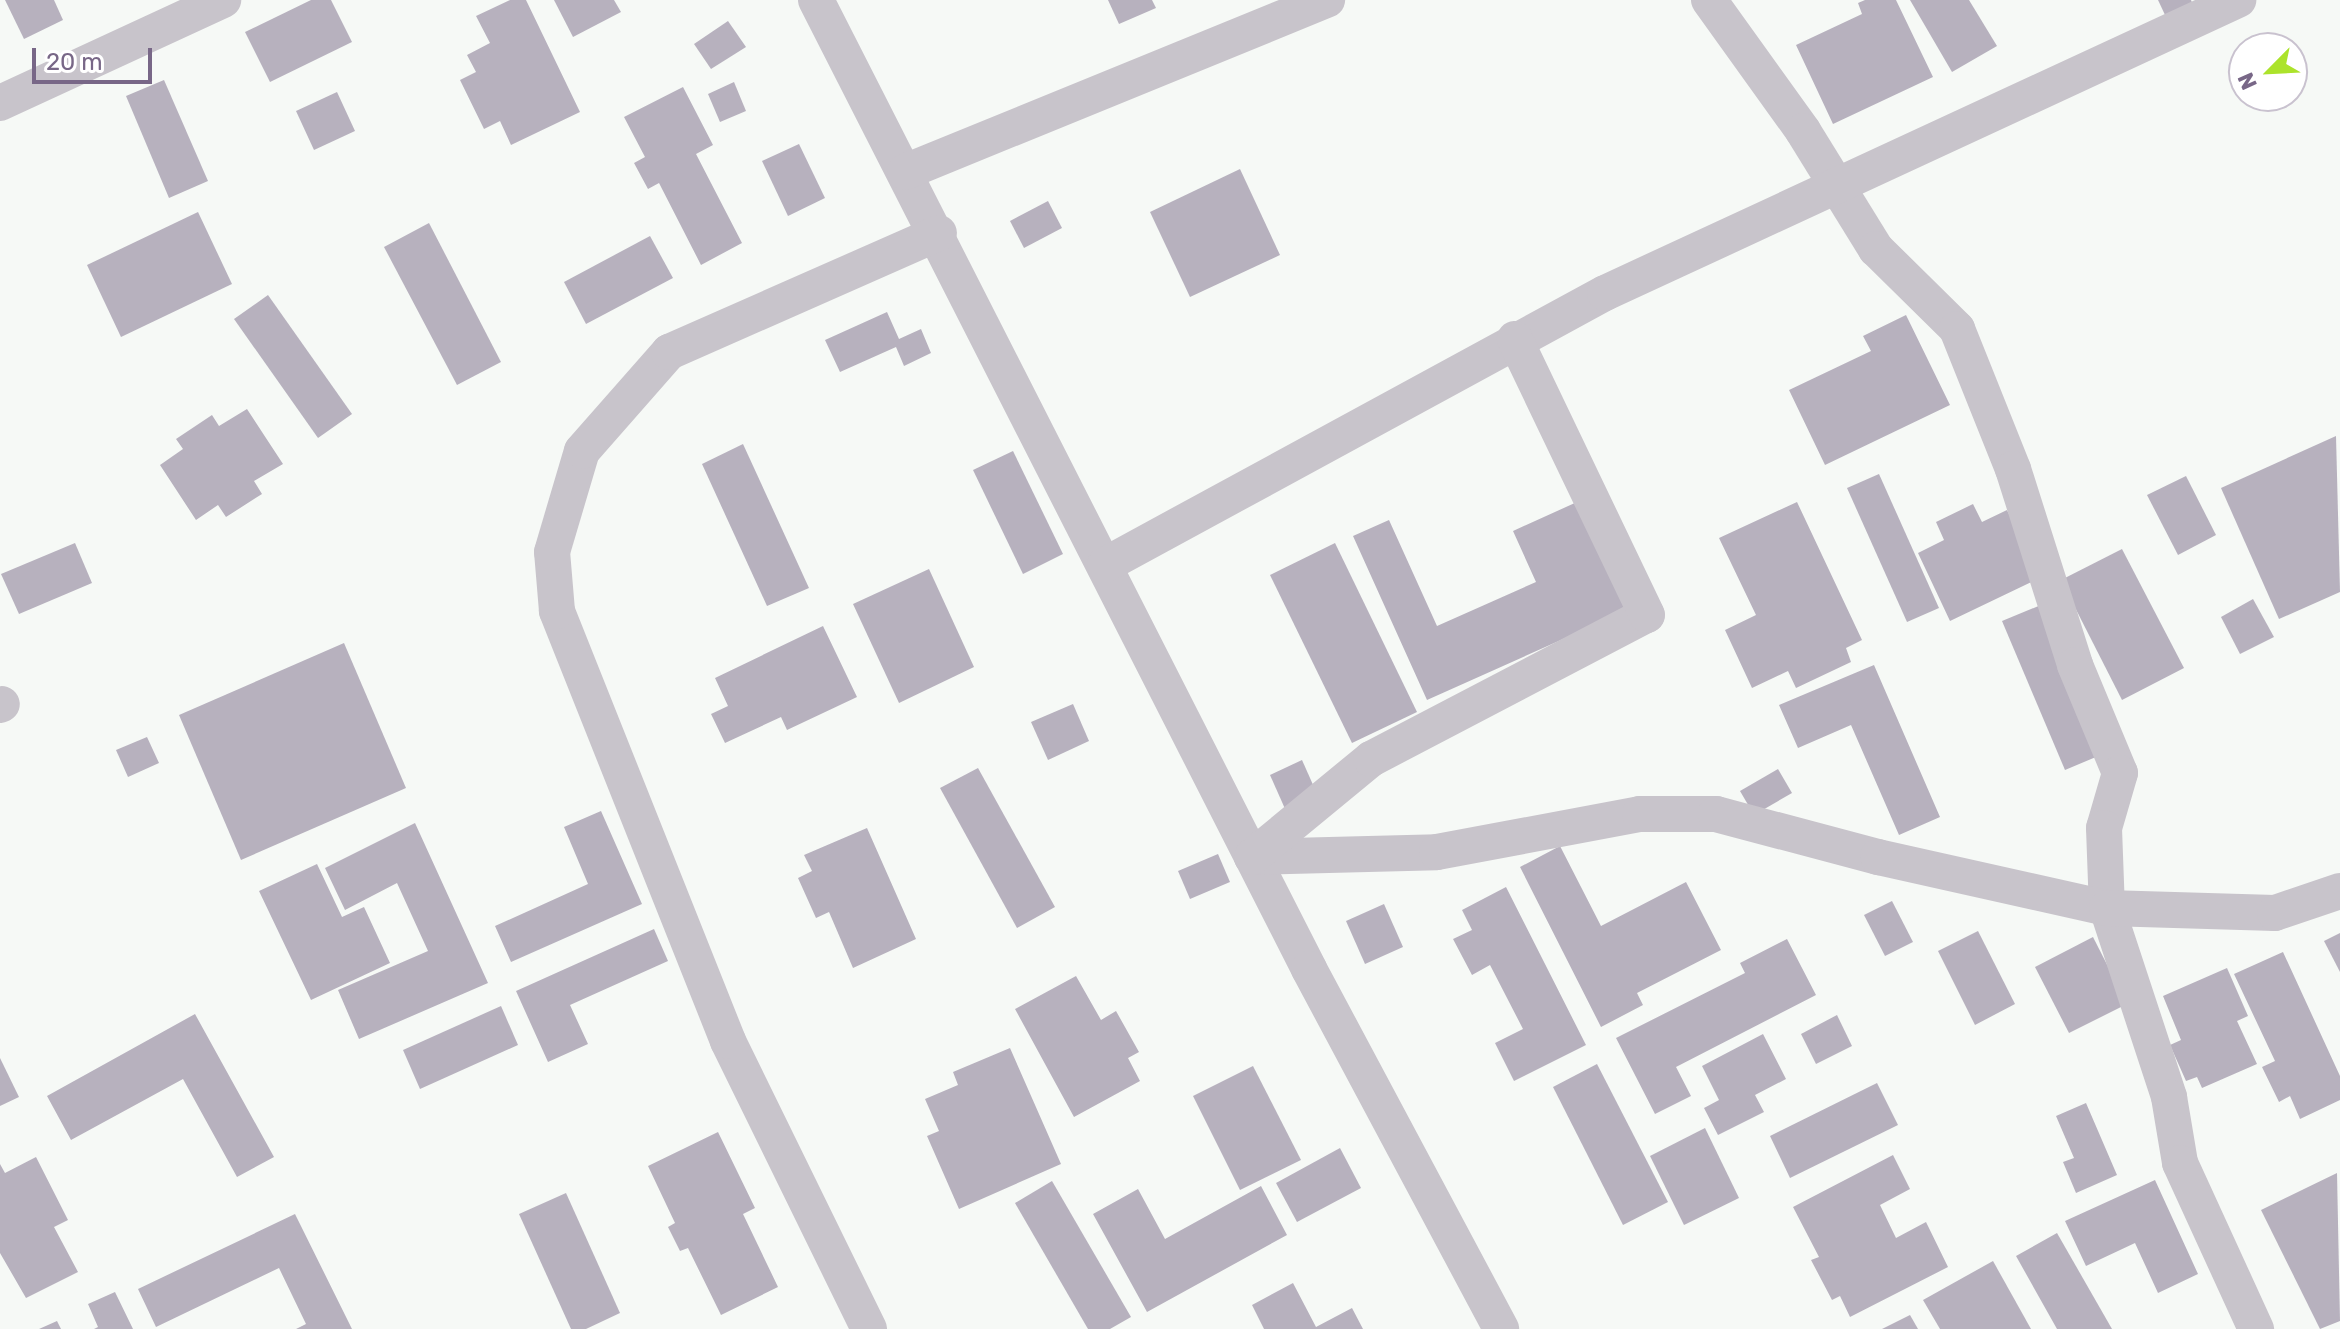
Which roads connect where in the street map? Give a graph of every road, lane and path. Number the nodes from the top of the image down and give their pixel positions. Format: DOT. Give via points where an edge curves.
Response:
graph roads {
  1 [pos="223,0"];
  2 [pos="816,0"];
  3 [pos="1327,0"];
  4 [pos="1709,0"];
  5 [pos="2238,0"];
  6 [pos="0,103"];
  7 [pos="905,172"];
  8 [pos="1839,188"];
  9 [pos="939,233"];
  10 [pos="1515,339"];
  11 [pos="1105,565"];
  12 [pos="1252,857"];
  13 [pos="2340,891"];
  14 [pos="2107,908"];
  15 [pos="869,1329"];
  16 [pos="1501,1329"];
  17 [pos="2256,1329"];
  1 -- 6 [label="street"];
  2 -- 7 [label="street"];
  3 -- 7 [label="street"];
  4 -- 8 [label="street"];
  5 -- 8 [label="street"];
  7 -- 9 [label="street"];
  8 -- 10 [label="street"];
  8 -- 14 [label="street" via="1876,249 1957,329 2013,469 2075,665 2120,773 2104,828"];
  9 -- 11 [label="street"];
  9 -- 15 [label="street" via="669,352 582,451 552,552 557,611 728,1041"];
  10 -- 11 [label="street"];
  10 -- 12 [label="street" via="1647,615 1371,759"];
  11 -- 12 [label="street"];
  12 -- 14 [label="street" via="1437,852 1640,814 1716,814"];
  12 -- 16 [label="street"];
  13 -- 14 [label="street" via="2275,913"];
  14 -- 17 [label="street" via="2169,1097 2180,1163"];
}
